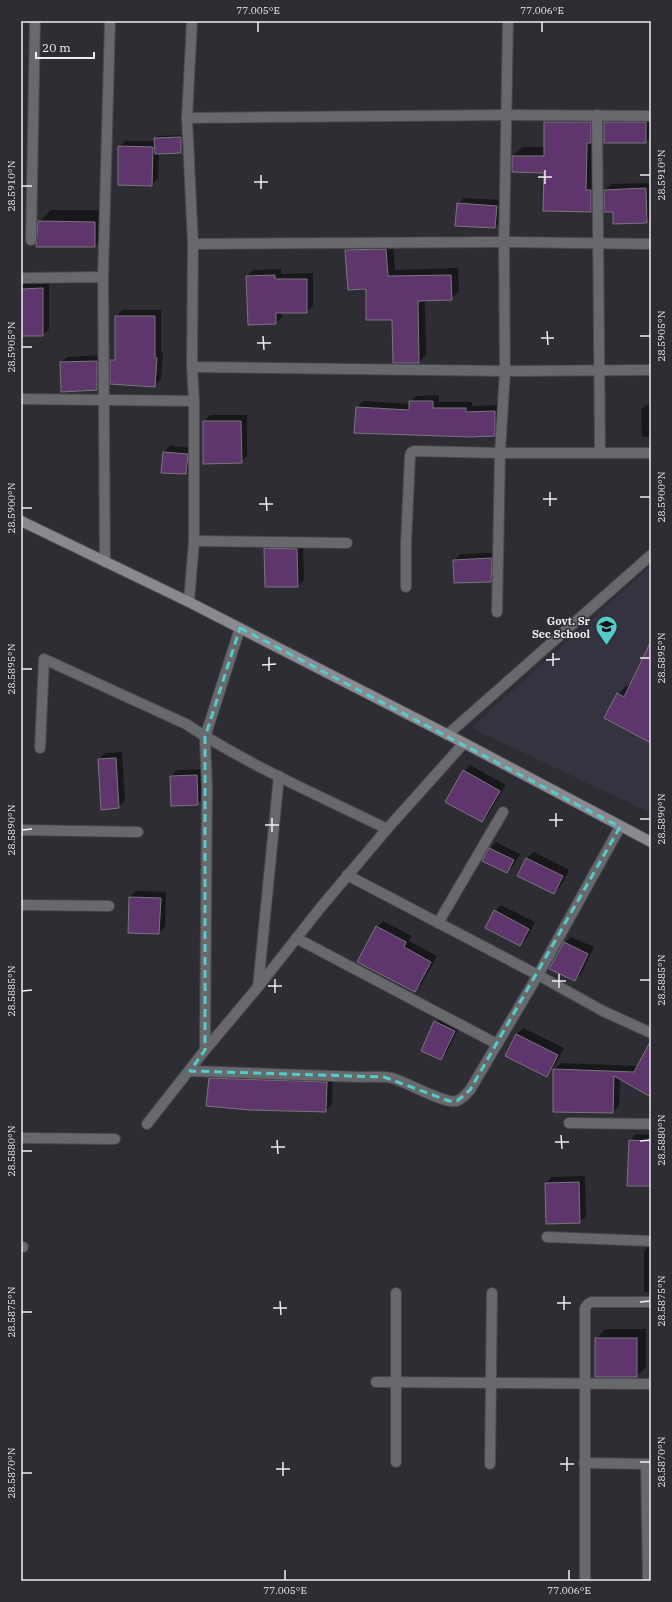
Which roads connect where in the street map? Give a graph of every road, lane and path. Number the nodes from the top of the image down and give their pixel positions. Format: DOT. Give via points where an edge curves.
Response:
graph roads {
  1 [pos="35,21"];
  2 [pos="110,21"];
  3 [pos="192,21"];
  4 [pos="508,21"];
  5 [pos="506,115"];
  6 [pos="597,115"];
  7 [pos="651,116"];
  8 [pos="187,118"];
  9 [pos="31,240"];
  10 [pos="504,242"];
  11 [pos="599,243"];
  12 [pos="193,244"];
  13 [pos="651,244"];
  14 [pos="103,277"];
  15 [pos="21,278"];
  16 [pos="192,367"];
  17 [pos="599,370"];
  18 [pos="651,370"];
  19 [pos="505,371"];
  20 [pos="21,399"];
  21 [pos="104,400"];
  22 [pos="194,401"];
  23 [pos="500,453"];
  24 [pos="600,453"];
  25 [pos="651,453"];
  26 [pos="21,521"];
  27 [pos="194,541"];
  28 [pos="347,543"];
  29 [pos="651,555"];
  30 [pos="105,562"];
  31 [pos="406,587"];
  32 [pos="189,602"];
  33 [pos="497,612"];
  34 [pos="240,628"];
  35 [pos="446,735"];
  36 [pos="205,737"];
  37 [pos="464,743"];
  38 [pos="40,748"];
  39 [pos="278,776"];
  40 [pos="503,812"];
  41 [pos="620,827"];
  42 [pos="387,829"];
  43 [pos="21,830"];
  44 [pos="138,832"];
  45 [pos="651,842"];
  46 [pos="347,876"];
  47 [pos="21,905"];
  48 [pos="109,906"];
  49 [pos="438,923"];
  50 [pos="296,938"];
  51 [pos="538,975"];
  52 [pos="258,987"];
  53 [pos="651,1033"];
  54 [pos="497,1044"];
  55 [pos="205,1050"];
  56 [pos="190,1071"];
  57 [pos="569,1123"];
  58 [pos="147,1124"];
  59 [pos="651,1124"];
  60 [pos="21,1138"];
  61 [pos="115,1139"];
  62 [pos="547,1237"];
  63 [pos="651,1240"];
  64 [pos="396,1293"];
  65 [pos="492,1293"];
  66 [pos="651,1302"];
  67 [pos="376,1382"];
  68 [pos="397,1383"];
  69 [pos="492,1383"];
  70 [pos="584,1384"];
  71 [pos="651,1384"];
  72 [pos="396,1462"];
  73 [pos="584,1463"];
  74 [pos="490,1464"];
  75 [pos="648,1464"];
  76 [pos="585,1581"];
  77 [pos="648,1581"];
  1 -- 9 [label="street"];
  2 -- 14 [label="street"];
  3 -- 8 [label="street"];
  4 -- 5 [label="street"];
  5 -- 6 [label="street"];
  5 -- 8 [label="street"];
  5 -- 10 [label="street"];
  6 -- 7 [label="street"];
  6 -- 11 [label="street"];
  8 -- 12 [label="street"];
  10 -- 11 [label="street"];
  10 -- 12 [label="street"];
  10 -- 19 [label="street"];
  11 -- 13 [label="street"];
  11 -- 17 [label="street"];
  12 -- 16 [label="street"];
  14 -- 15 [label="street"];
  14 -- 21 [label="street"];
  16 -- 19 [label="street"];
  16 -- 22 [label="street"];
  17 -- 18 [label="street"];
  17 -- 19 [label="street"];
  17 -- 24 [label="street"];
  19 -- 23 [label="street"];
  20 -- 21 [label="street"];
  21 -- 22 [label="street"];
  21 -- 30 [label="street"];
  22 -- 27 [label="street"];
  23 -- 24 [label="street"];
  23 -- 31 [label="street" via="411,453"];
  23 -- 33 [label="street"];
  24 -- 25 [label="street"];
  26 -- 30 [label="street"];
  27 -- 28 [label="street"];
  27 -- 32 [label="street"];
  29 -- 35 [label="street"];
  30 -- 32 [label="street"];
  32 -- 34 [label="street"];
  34 -- 35 [label="street"];
  34 -- 36 [label="street"];
  35 -- 37 [label="street"];
  36 -- 38 [label="street" via="186,724 44,659"];
  36 -- 39 [label="street"];
  36 -- 55 [label="street"];
  37 -- 41 [label="street"];
  37 -- 42 [label="street"];
  39 -- 42 [label="street"];
  39 -- 52 [label="street"];
  40 -- 49 [label="street"];
  41 -- 45 [label="street"];
  41 -- 51 [label="street"];
  42 -- 46 [label="street"];
  43 -- 44 [label="street"];
  46 -- 49 [label="street"];
  46 -- 50 [label="street"];
  47 -- 48 [label="street"];
  49 -- 51 [label="street"];
  50 -- 52 [label="street"];
  50 -- 54 [label="street"];
  51 -- 53 [label="street" via="603,1011"];
  51 -- 54 [label="street"];
  52 -- 55 [label="street"];
  54 -- 56 [label="street" via="470,1090 461,1099 453,1101 442,1099 405,1082 384,1077"];
  55 -- 56 [label="street"];
  56 -- 58 [label="street"];
  57 -- 59 [label="street"];
  60 -- 61 [label="street"];
  62 -- 63 [label="street"];
  64 -- 68 [label="street"];
  65 -- 69 [label="street"];
  66 -- 70 [label="street" via="604,1301 588,1304 584,1317"];
  67 -- 68 [label="street"];
  68 -- 69 [label="street"];
  68 -- 72 [label="street"];
  69 -- 70 [label="street"];
  69 -- 74 [label="street"];
  70 -- 71 [label="street"];
  70 -- 73 [label="street"];
  73 -- 75 [label="street"];
  73 -- 76 [label="street"];
  75 -- 77 [label="street"];
}
